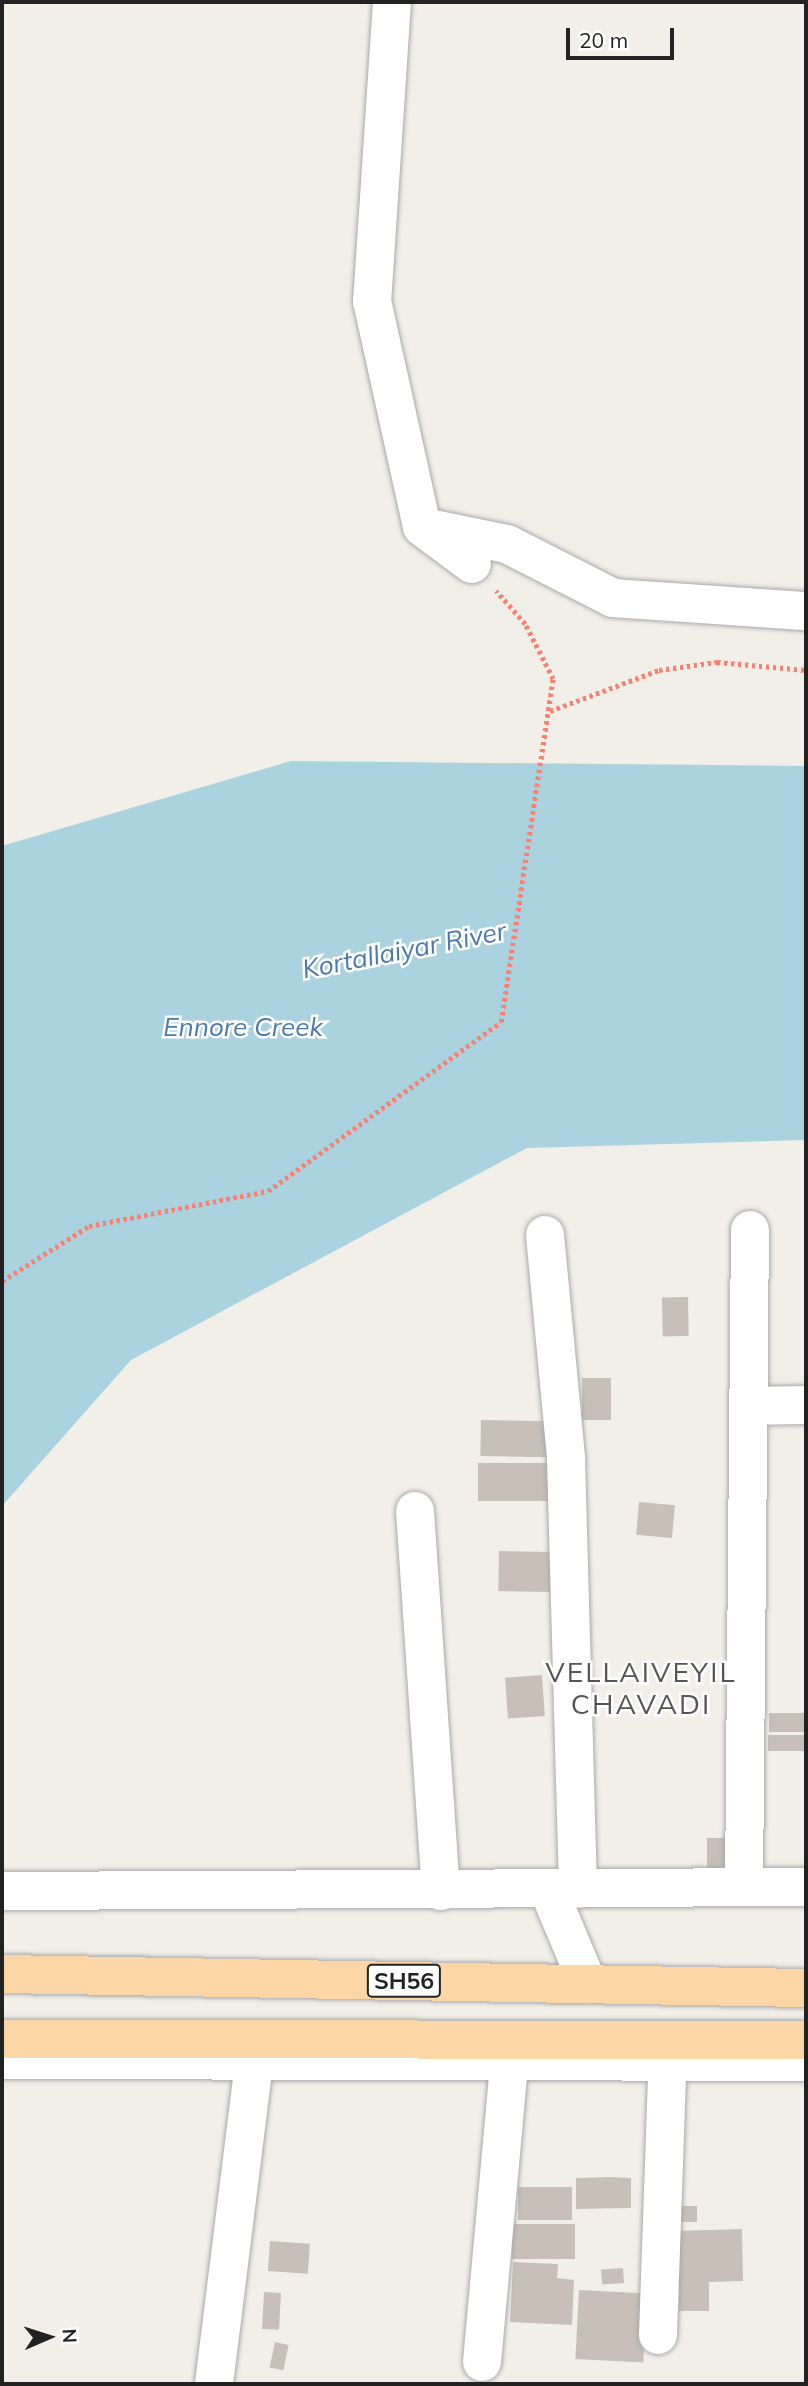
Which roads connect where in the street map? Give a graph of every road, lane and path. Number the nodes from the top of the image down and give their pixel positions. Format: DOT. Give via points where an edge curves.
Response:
graph roads {
  1 [pos="392,2"];
  2 [pos="422,527"];
  3 [pos="472,564"];
  4 [pos="806,611"];
  5 [pos="806,670"];
  6 [pos="550,711"];
  7 [pos="750,1230"];
  8 [pos="545,1235"];
  9 [pos="2,1281"];
  10 [pos="806,1405"];
  11 [pos="750,1406"];
  12 [pos="415,1511"];
  13 [pos="744,1887"];
  14 [pos="806,1887"];
  15 [pos="563,1889"];
  16 [pos="2,1891"];
  17 [pos="441,1891"];
  18 [pos="2,1975"];
  19 [pos="587,1984"];
  20 [pos="806,1988"];
  21 [pos="2,2039"];
  22 [pos="806,2040"];
  23 [pos="256,2050"];
  24 [pos="510,2052"];
  25 [pos="667,2053"];
  26 [pos="2,2060"];
  27 [pos="806,2062"];
  28 [pos="658,2335"];
  29 [pos="482,2362"];
  30 [pos="214,2384"];
  1 -- 2 [label="street" via="372,301"];
  2 -- 3 [label="street"];
  2 -- 4 [label="street" via="507,544 613,598"];
  3 -- 6 [label="path" via="525,625 553,679"];
  5 -- 6 [label="path" via="717,662 659,670"];
  6 -- 9 [label="path" via="501,1022 268,1191 89,1226"];
  7 -- 11 [label="street"];
  8 -- 15 [label="street" via="566,1459"];
  10 -- 11 [label="street"];
  11 -- 13 [label="street" via="743,1535"];
  12 -- 17 [label="street"];
  13 -- 14 [label="street"];
  13 -- 15 [label="street"];
  15 -- 17 [label="street"];
  15 -- 19 [label="street"];
  16 -- 17 [label="street"];
  18 -- 19 [label="main road, SH56"];
  19 -- 20 [label="main road, SH56"];
  21 -- 23 [label="main road"];
  22 -- 25 [label="main road"];
  23 -- 24 [label="main road"];
  23 -- 26 [label="street"];
  23 -- 30 [label="street"];
  24 -- 25 [label="main road"];
  24 -- 29 [label="street"];
  25 -- 27 [label="street"];
  25 -- 28 [label="street"];
}
